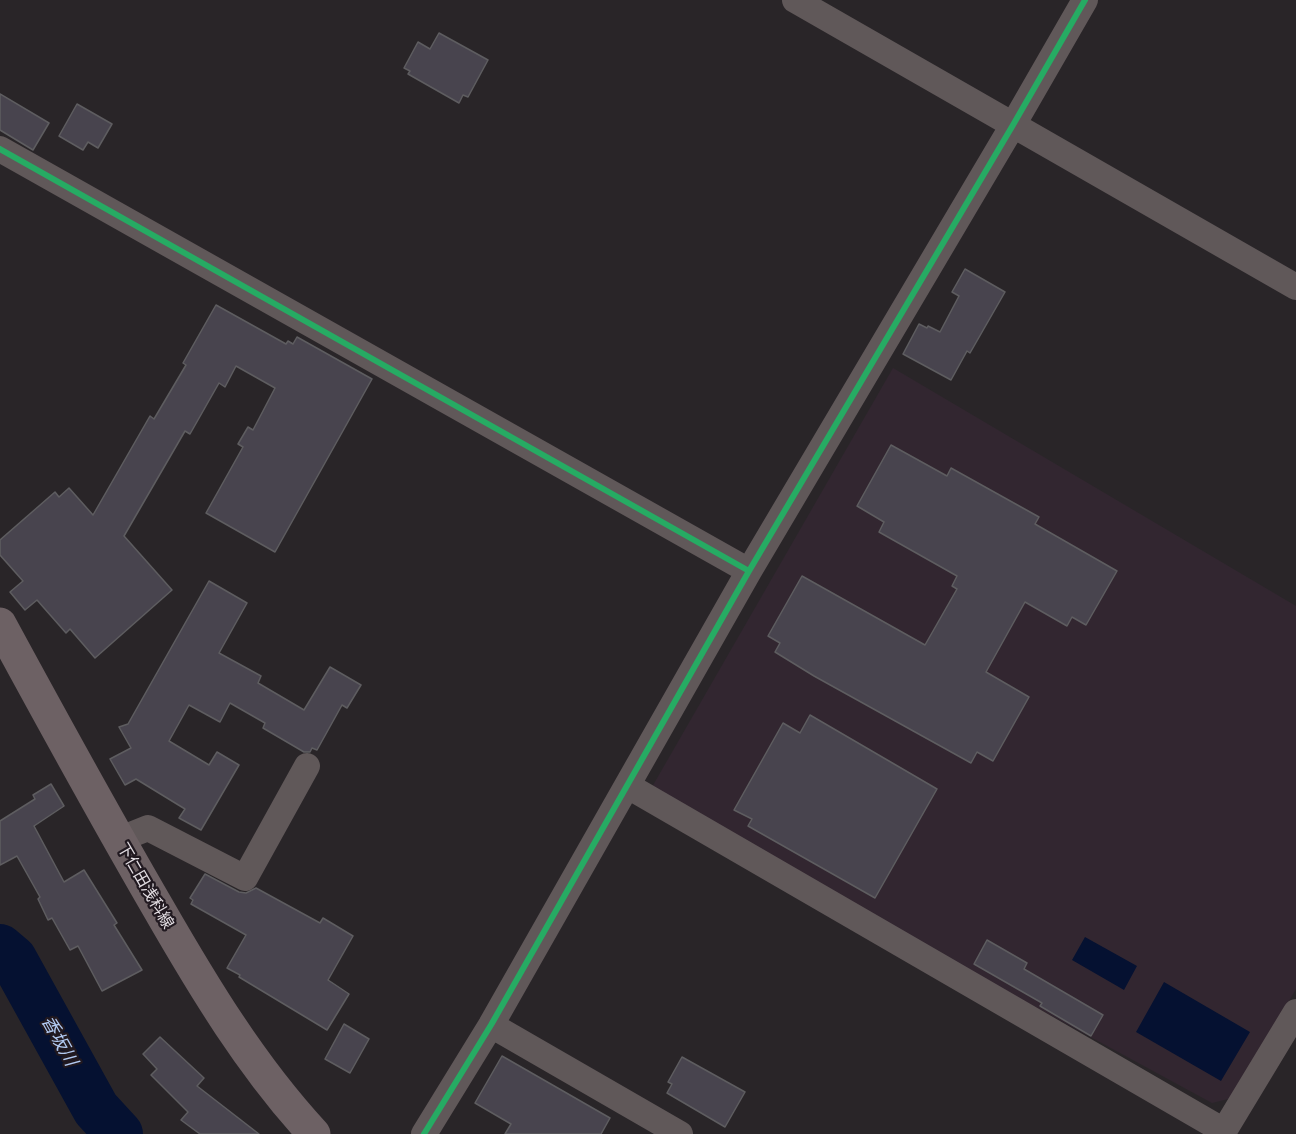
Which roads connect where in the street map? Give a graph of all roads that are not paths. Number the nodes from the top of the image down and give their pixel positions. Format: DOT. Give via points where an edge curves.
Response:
graph roads {
  1 [pos="795,0"];
  2 [pos="1085,0"];
  3 [pos="1013,125"];
  4 [pos="0,149"];
  5 [pos="1296,287"];
  6 [pos="749,571"];
  7 [pos="0,624"];
  8 [pos="307,766"];
  9 [pos="628,786"];
  10 [pos="118,840"];
  11 [pos="1296,1012"];
  12 [pos="491,1025"];
  13 [pos="314,1134"];
  14 [pos="424,1134"];
  15 [pos="680,1134"];
  1 -- 3 [label="street"];
  2 -- 3 [label="street"];
  3 -- 5 [label="street"];
  3 -- 6 [label="street"];
  4 -- 6 [label="street"];
  6 -- 9 [label="street"];
  7 -- 10 [label="main road, 下仁田浅科線"];
  8 -- 10 [label="street" via="245,878 148,828"];
  9 -- 11 [label="street" via="1224,1131"];
  9 -- 12 [label="street"];
  10 -- 13 [label="main road, 下仁田浅科線" via="214,1002 257,1064"];
  12 -- 14 [label="street"];
  12 -- 15 [label="street"];
}
